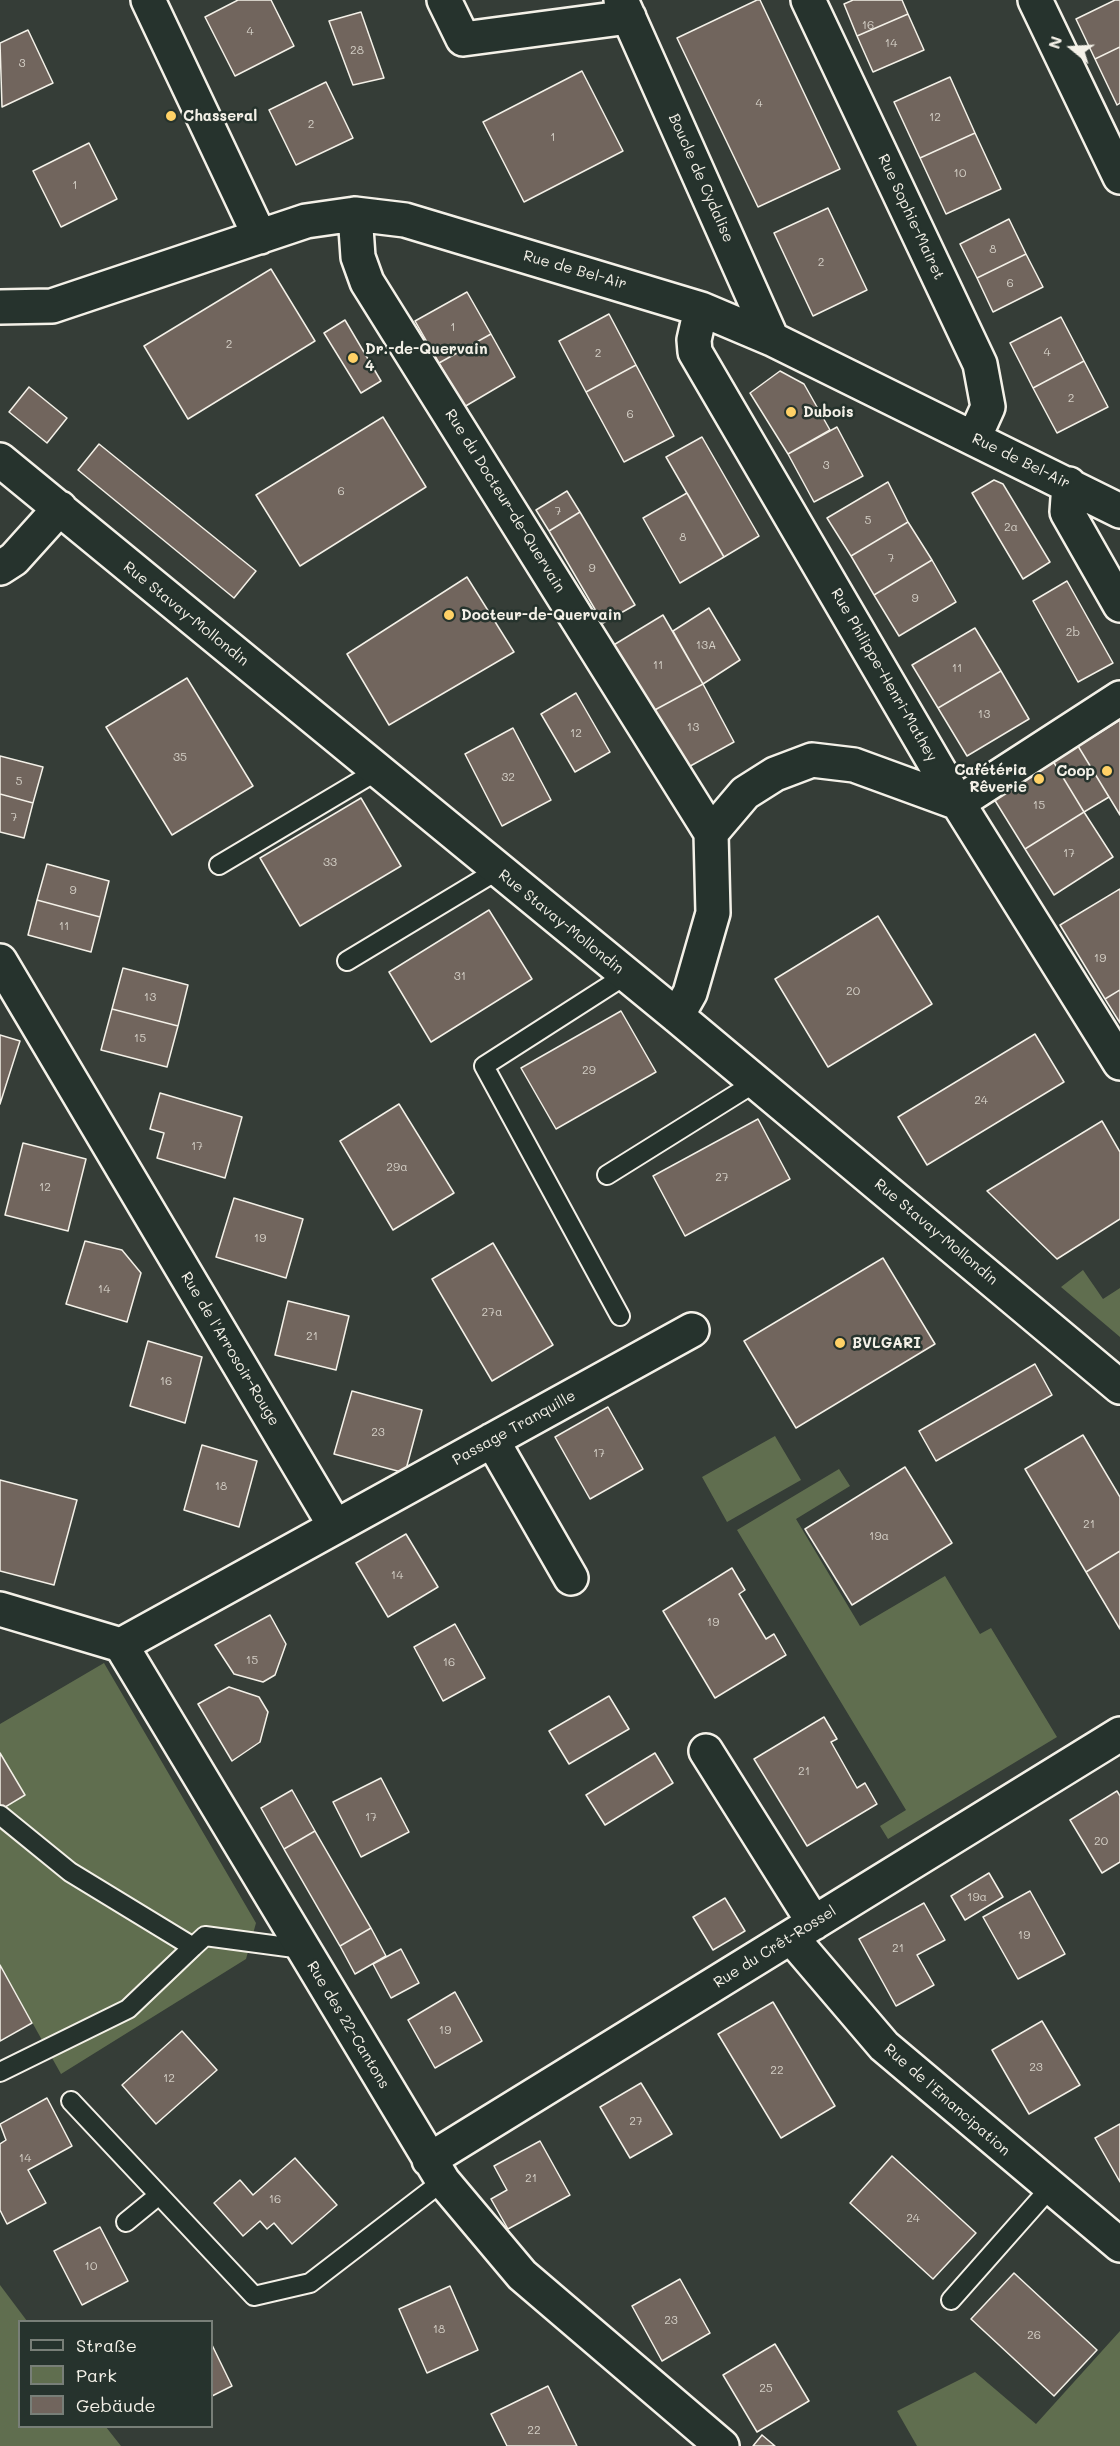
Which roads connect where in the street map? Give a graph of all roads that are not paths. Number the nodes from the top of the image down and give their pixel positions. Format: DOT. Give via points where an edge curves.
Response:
graph roads {
  1 [pos="148,0"];
  2 [pos="444,0"];
  3 [pos="808,0"];
  4 [pos="1035,0"];
  5 [pos="625,8"];
  6 [pos="1120,177"];
  7 [pos="354,214"];
  8 [pos="260,237"];
  9 [pos="0,307"];
  10 [pos="701,309"];
  11 [pos="772,339"];
  12 [pos="974,438"];
  13 [pos="0,460"];
  14 [pos="1069,484"];
  15 [pos="60,508"];
  16 [pos="1120,511"];
  17 [pos="0,568"];
  18 [pos="1120,605"];
  19 [pos="1120,698"];
  20 [pos="377,771"];
  21 [pos="958,803"];
  22 [pos="711,833"];
  23 [pos="219,865"];
  24 [pos="498,870"];
  25 [pos="0,961"];
  26 [pos="346,961"];
  27 [pos="626,975"];
  28 [pos="676,1016"];
  29 [pos="1120,1063"];
  30 [pos="756,1082"];
  31 [pos="607,1175"];
  32 [pos="620,1316"];
  33 [pos="692,1330"];
  34 [pos="1120,1387"];
  35 [pos="492,1440"];
  36 [pos="335,1526"];
  37 [pos="571,1578"];
  38 [pos="0,1609"];
  39 [pos="121,1645"];
  40 [pos="1120,1734"];
  41 [pos="706,1751"];
  42 [pos="0,1815"];
  43 [pos="803,1930"];
  44 [pos="193,1947"];
  45 [pos="302,1949"];
  46 [pos="0,2072"];
  47 [pos="71,2101"];
  48 [pos="436,2171"];
  49 [pos="1050,2188"];
  50 [pos="159,2195"];
  51 [pos="126,2222"];
  52 [pos="1120,2245"];
  53 [pos="951,2300"];
  54 [pos="722,2446"];
  1 -- 8 [label="street"];
  2 -- 5 [label="street, Boucle de Cydalise" via="463,39"];
  3 -- 12 [label="street, Rue Sophie-Mairet" via="980,364 988,407"];
  4 -- 6 [label="street"];
  5 -- 11 [label="street, Boucle de Cydalise"];
  7 -- 8 [label="street, Rue de Bel-Air" via="306,221"];
  7 -- 10 [label="street, Rue de Bel-Air" via="405,220"];
  7 -- 22 [label="street, Rue du Docteur-de-Quervain" via="358,257 367,282"];
  8 -- 9 [label="street, Rue de Bel-Air" via="52,306"];
  10 -- 11 [label="street, Rue de Bel-Air"];
  10 -- 21 [label="street, Rue Philippe-Henri-Mathey" via="695,352"];
  11 -- 12 [label="street, Rue de Bel-Air"];
  12 -- 14 [label="street, Rue de Bel-Air"];
  13 -- 15 [label="street, Rue Stavay-Mollondin"];
  14 -- 16 [label="street, Rue de Bel-Air"];
  14 -- 18 [label="street" via="1067,512"];
  15 -- 17 [label="street" via="14,559"];
  15 -- 20 [label="street, Rue Stavay-Mollondin"];
  19 -- 21 [label="street"];
  20 -- 23 [label="lane"];
  20 -- 24 [label="street, Rue Stavay-Mollondin"];
  21 -- 22 [label="street" via="854,765 812,760 775,774 745,793"];
  21 -- 29 [label="street, Rue Philippe-Henri-Mathey"];
  22 -- 28 [label="street" via="713,912 690,993"];
  24 -- 26 [label="lane"];
  24 -- 27 [label="street, Rue Stavay-Mollondin"];
  25 -- 36 [label="street, Rue de l'Arrosoir-Rouge"];
  27 -- 28 [label="street, Rue Stavay-Mollondin"];
  27 -- 32 [label="lane" via="484,1066"];
  28 -- 30 [label="street, Rue Stavay-Mollondin"];
  30 -- 31 [label="lane"];
  30 -- 34 [label="street, Rue Stavay-Mollondin"];
  33 -- 35 [label="street, Passage Tranquille"];
  35 -- 36 [label="street, Passage Tranquille"];
  35 -- 37 [label="street"];
  36 -- 39 [label="street"];
  38 -- 39 [label="street"];
  39 -- 45 [label="street, Rue des 22-Cantons"];
  40 -- 43 [label="street, Rue du Crêt-Rossel"];
  41 -- 43 [label="street, Rue de l'Emancipation"];
  42 -- 44 [label="lane" via="70,1872"];
  43 -- 48 [label="street, Rue du Crêt-Rossel"];
  43 -- 49 [label="street, Rue de l'Emancipation" via="884,2046"];
  44 -- 45 [label="lane" via="205,1936"];
  44 -- 46 [label="lane" via="128,2009"];
  45 -- 48 [label="street, Rue des 22-Cantons"];
  47 -- 50 [label="lane"];
  48 -- 50 [label="lane" via="310,2283 254,2296"];
  48 -- 54 [label="street, Rue des 22-Cantons" via="522,2275"];
  49 -- 52 [label="street, Rue de l'Emancipation"];
  49 -- 53 [label="lane"];
  50 -- 51 [label="lane"];
}
